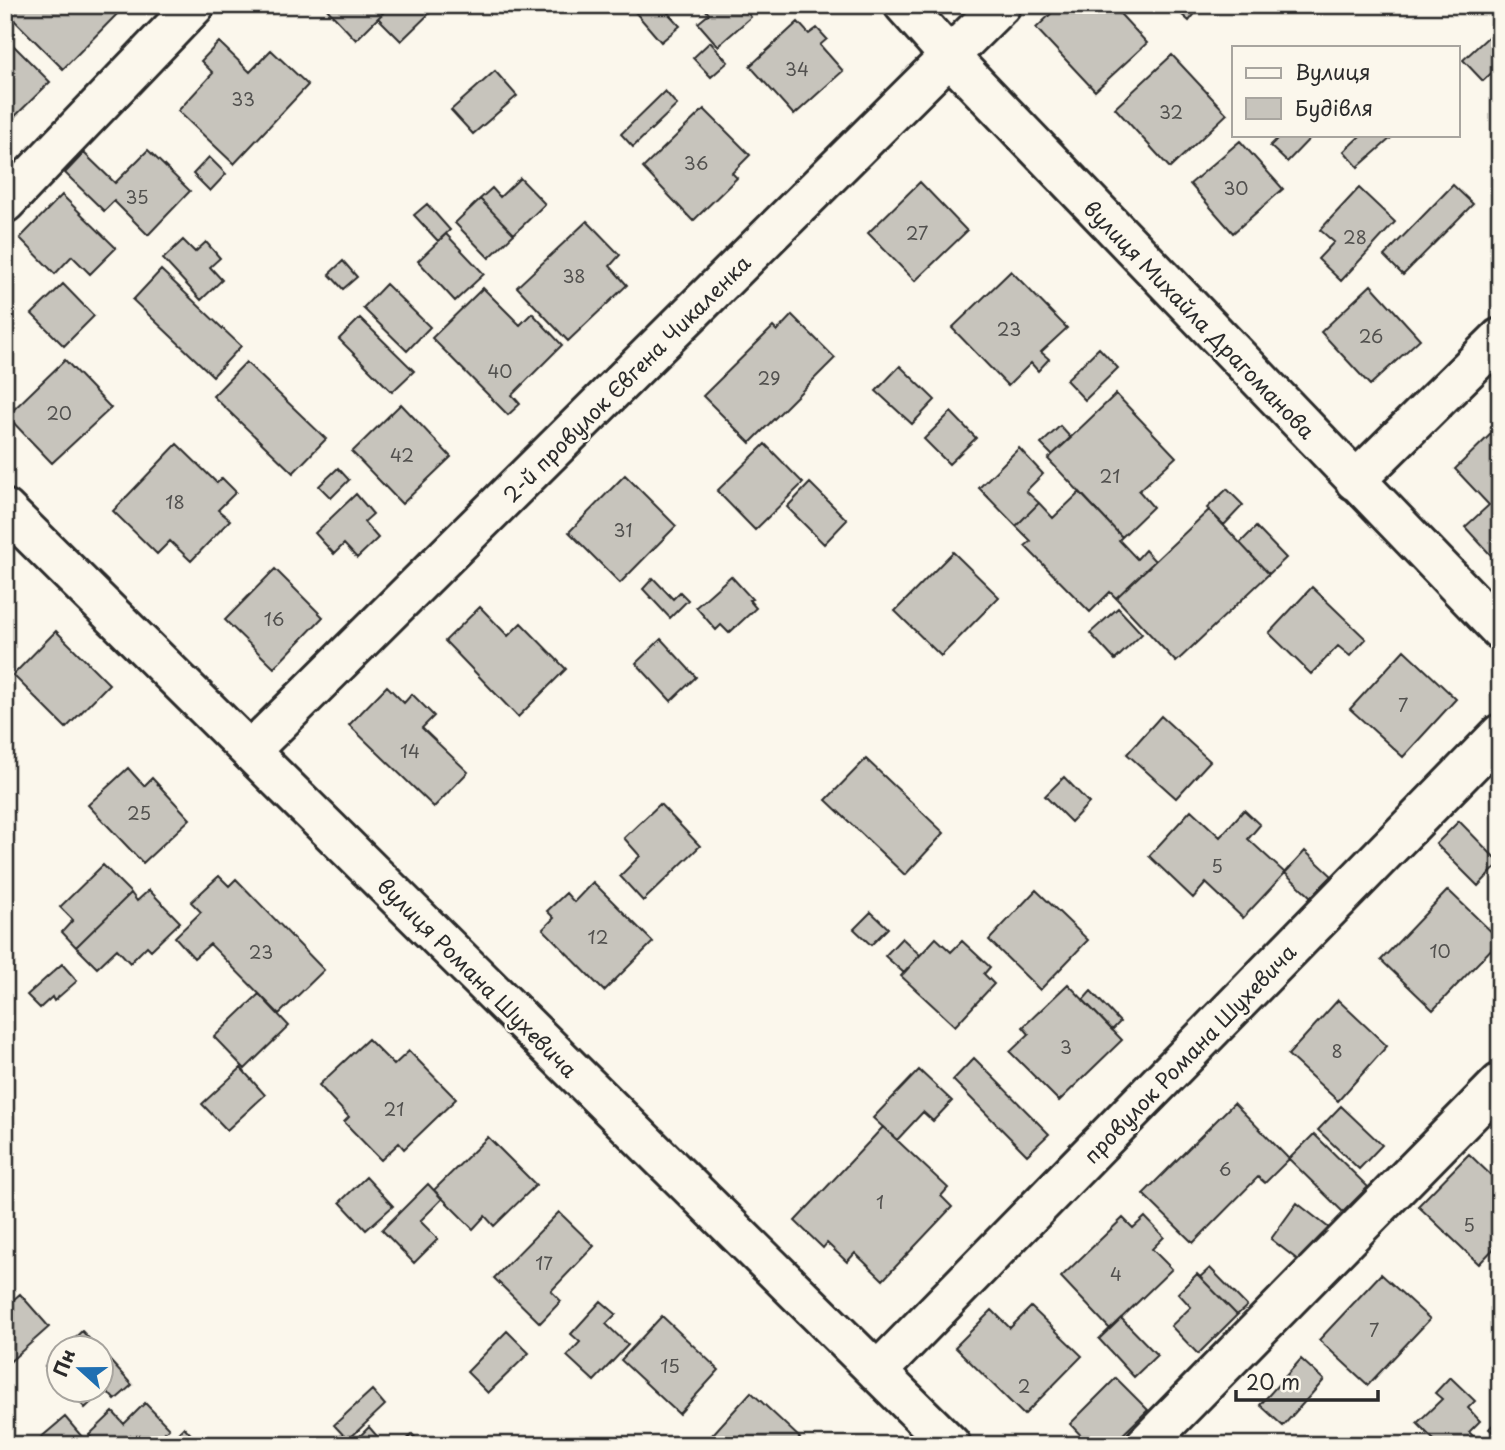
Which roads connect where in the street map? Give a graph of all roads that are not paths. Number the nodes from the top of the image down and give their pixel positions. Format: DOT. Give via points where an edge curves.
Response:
graph roads {
  1 [pos="195,5"];
  2 [pos="904,5"];
  3 [pos="1001,5"];
  4 [pos="950,57"];
  5 [pos="5,203"];
  6 [pos="1500,338"];
  7 [pos="1355,481"];
  8 [pos="5,509"];
  9 [pos="1500,630"];
  10 [pos="1500,734"];
  11 [pos="250,751"];
  12 [pos="1500,1083"];
  13 [pos="877,1372"];
  14 [pos="951,1445"];
  15 [pos="1145,1445"];
  1 -- 5 [label="street"];
  2 -- 4 [label="street, вулиця Михайла Драгоманова"];
  3 -- 4 [label="street, 2-й провулок Євгена Чикаленка"];
  4 -- 7 [label="street, вулиця Михайла Драгоманова"];
  4 -- 11 [label="street, 2-й провулок Євгена Чикаленка"];
  6 -- 7 [label="street"];
  7 -- 9 [label="street, вулиця Михайла Драгоманова"];
  8 -- 11 [label="street, вулиця Романа Шухевича"];
  10 -- 13 [label="street, провулок Романа Шухевича"];
  11 -- 13 [label="street, вулиця Романа Шухевича"];
  12 -- 15 [label="street"];
  13 -- 14 [label="street, вулиця Романа Шухевича"];
}
